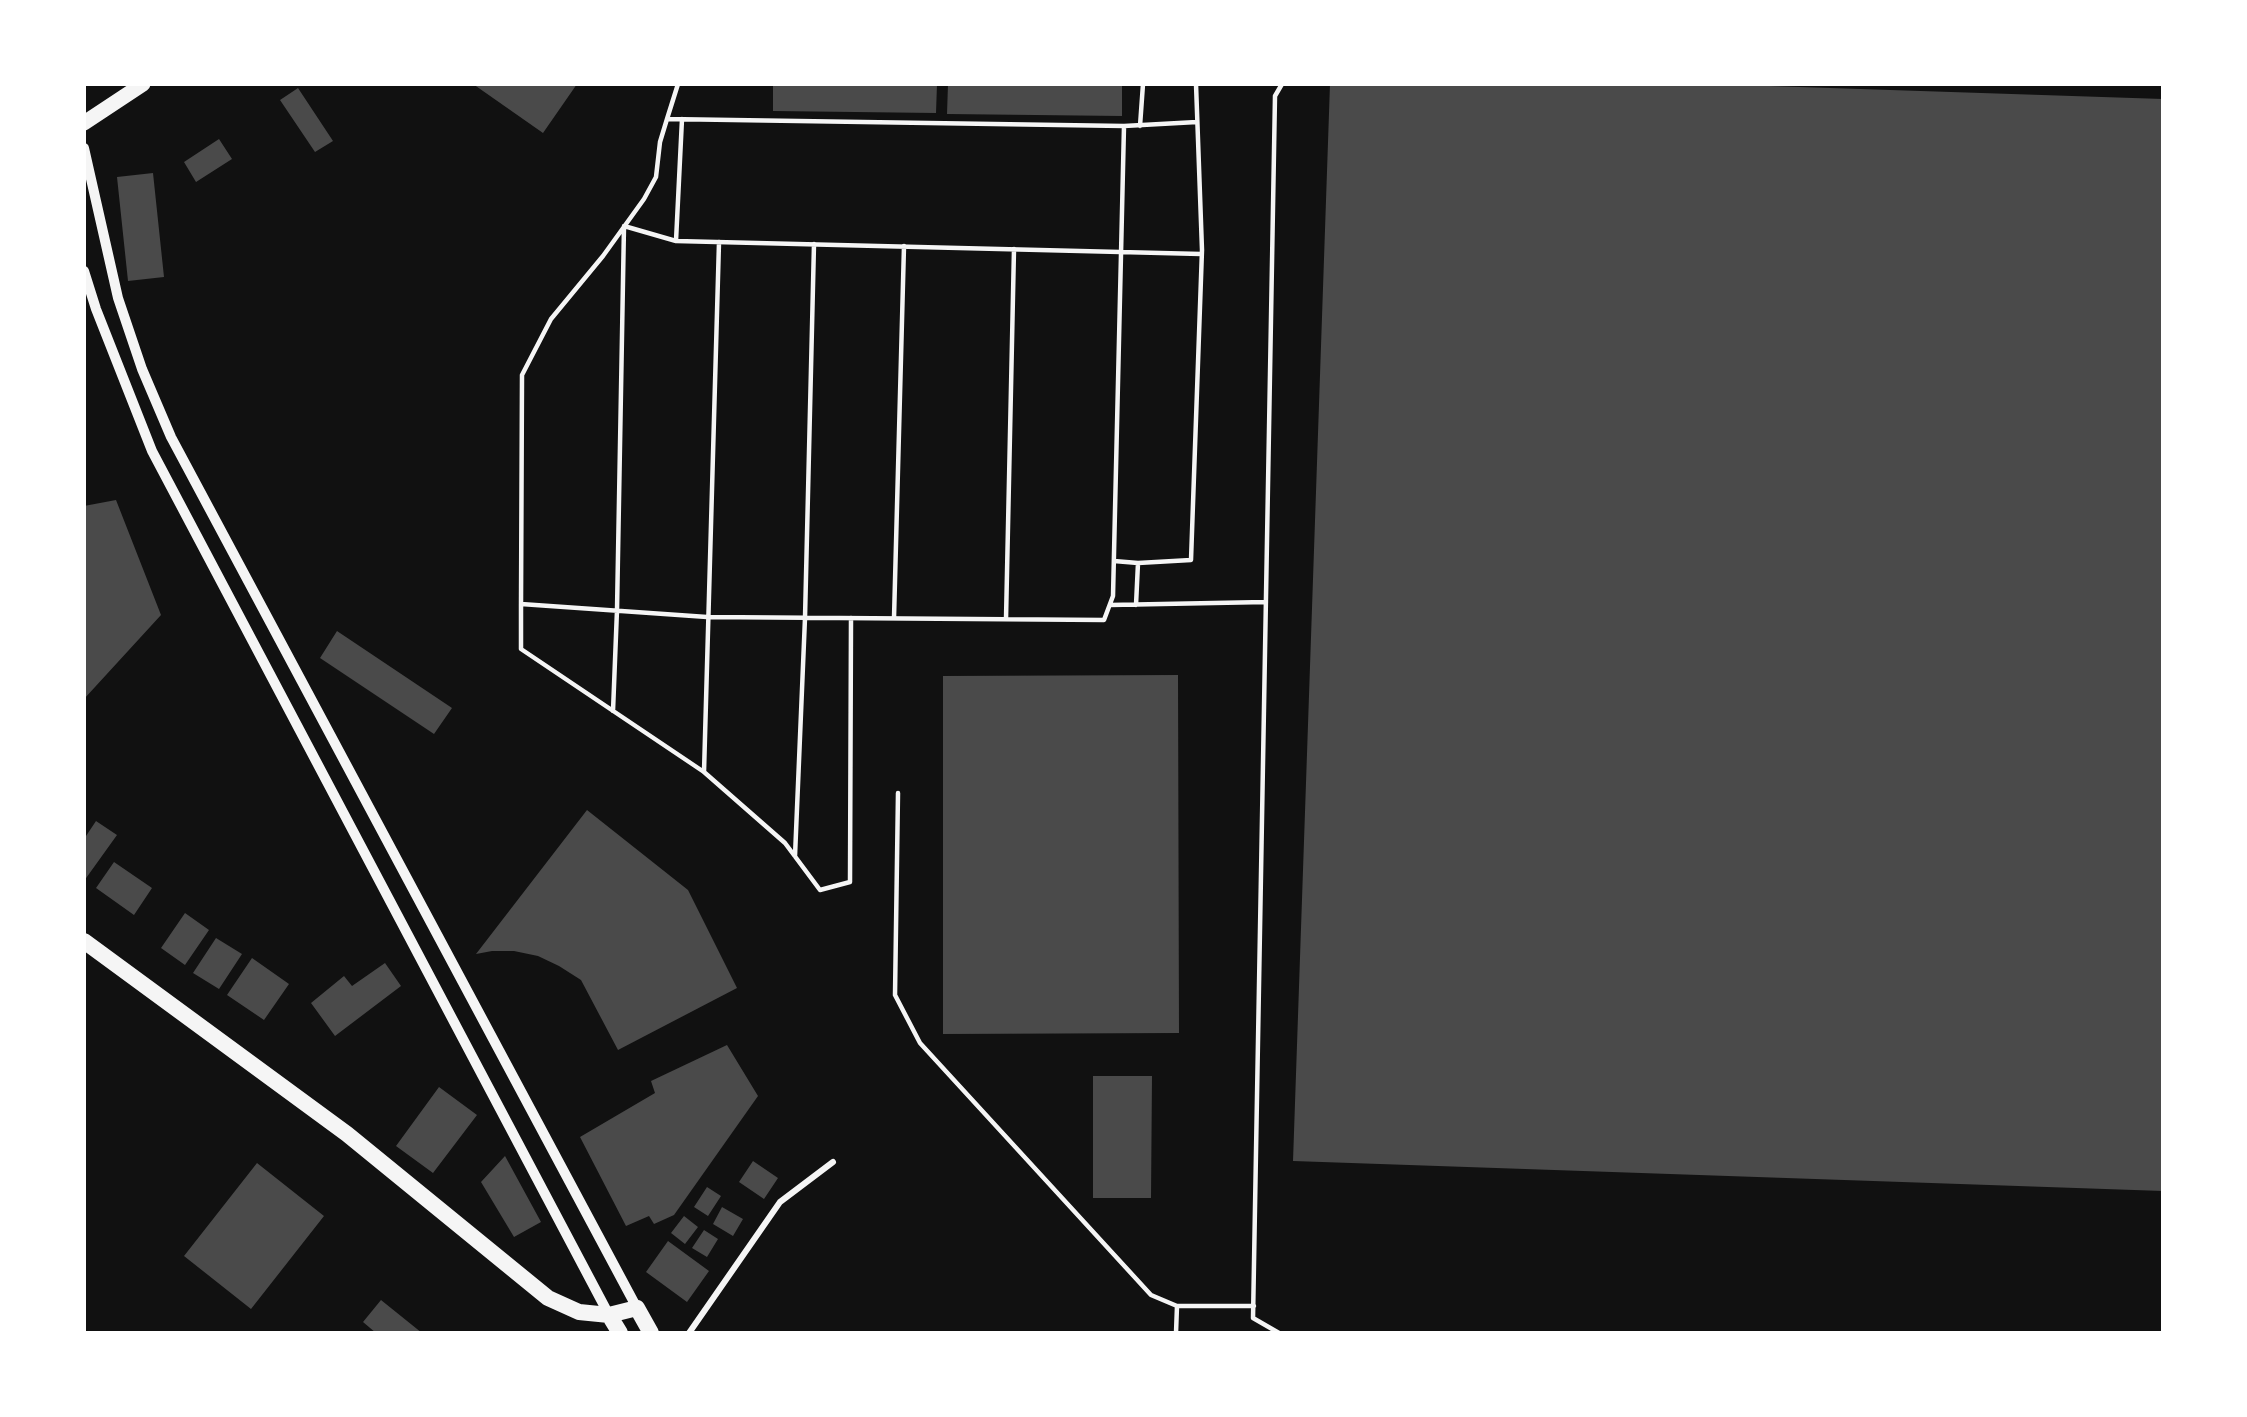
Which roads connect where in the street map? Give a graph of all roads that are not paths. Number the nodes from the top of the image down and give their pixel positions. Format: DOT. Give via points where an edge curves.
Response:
graph roads {
  1 [pos="142,84"];
  2 [pos="678,84"];
  3 [pos="1143,84"];
  4 [pos="1196,84"];
  5 [pos="1282,84"];
  6 [pos="668,119"];
  7 [pos="682,119"];
  8 [pos="1197,122"];
  9 [pos="84,123"];
  10 [pos="1124,126"];
  11 [pos="1140,126"];
  12 [pos="84,148"];
  13 [pos="624,226"];
  14 [pos="676,241"];
  15 [pos="719,242"];
  16 [pos="814,244"];
  17 [pos="904,246"];
  18 [pos="1014,249"];
  19 [pos="1121,251"];
  20 [pos="1201,252"];
  21 [pos="84,271"];
  22 [pos="1114,561"];
  23 [pos="1138,562"];
  24 [pos="1266,602"];
  25 [pos="521,604"];
  26 [pos="1110,605"];
  27 [pos="1136,605"];
  28 [pos="617,610"];
  29 [pos="707,617"];
  30 [pos="805,618"];
  31 [pos="851,618"];
  32 [pos="894,618"];
  33 [pos="1006,619"];
  34 [pos="612,711"];
  35 [pos="704,772"];
  36 [pos="898,793"];
  37 [pos="795,856"];
  38 [pos="84,941"];
  39 [pos="832,1162"];
  40 [pos="1177,1306"];
  41 [pos="1254,1306"];
  42 [pos="637,1308"];
  43 [pos="609,1315"];
  44 [pos="620,1333"];
  45 [pos="651,1333"];
  46 [pos="689,1333"];
  47 [pos="1176,1333"];
  48 [pos="1279,1333"];
  1 -- 9 [label="main road"];
  2 -- 6 [label="lane"];
  3 -- 11 [label="lane"];
  4 -- 8 [label="lane"];
  5 -- 24 [label="lane" via="1275,96"];
  6 -- 7 [label="lane"];
  6 -- 13 [label="lane" via="660,142 656,177"];
  7 -- 10 [label="lane"];
  7 -- 14 [label="lane"];
  8 -- 11 [label="lane"];
  8 -- 20 [label="lane"];
  10 -- 11 [label="lane"];
  10 -- 19 [label="lane"];
  12 -- 42 [label="street" via="118,298 142,369 171,436"];
  13 -- 14 [label="lane"];
  13 -- 25 [label="lane" via="551,319 522,375"];
  13 -- 28 [label="lane"];
  14 -- 15 [label="lane"];
  15 -- 16 [label="lane"];
  15 -- 29 [label="lane"];
  16 -- 17 [label="lane"];
  16 -- 30 [label="lane"];
  17 -- 18 [label="lane"];
  17 -- 32 [label="lane"];
  18 -- 19 [label="lane"];
  18 -- 33 [label="lane"];
  19 -- 20 [label="lane"];
  19 -- 22 [label="lane"];
  20 -- 23 [label="lane" via="1191,560"];
  21 -- 43 [label="street" via="152,450"];
  22 -- 23 [label="lane"];
  22 -- 26 [label="lane"];
  23 -- 27 [label="lane"];
  24 -- 27 [label="lane"];
  24 -- 41 [label="lane"];
  25 -- 28 [label="lane"];
  25 -- 34 [label="lane" via="521,649"];
  26 -- 27 [label="lane"];
  26 -- 33 [label="lane" via="1104,620"];
  28 -- 29 [label="lane"];
  28 -- 34 [label="lane"];
  29 -- 30 [label="lane"];
  29 -- 35 [label="lane"];
  30 -- 31 [label="lane"];
  30 -- 37 [label="lane"];
  31 -- 32 [label="lane"];
  31 -- 37 [label="lane" via="850,882 820,890"];
  32 -- 33 [label="lane"];
  34 -- 35 [label="lane"];
  35 -- 37 [label="lane"];
  36 -- 40 [label="lane" via="895,995 920,1043 1151,1295"];
  38 -- 43 [label="highway" via="347,1134 548,1298 579,1312"];
  39 -- 46 [label="street" via="780,1202"];
  40 -- 41 [label="lane"];
  40 -- 47 [label="lane"];
  41 -- 48 [label="lane" via="1253,1318"];
  42 -- 43 [label="highway"];
  42 -- 45 [label="highway"];
  43 -- 44 [label="highway"];
}
